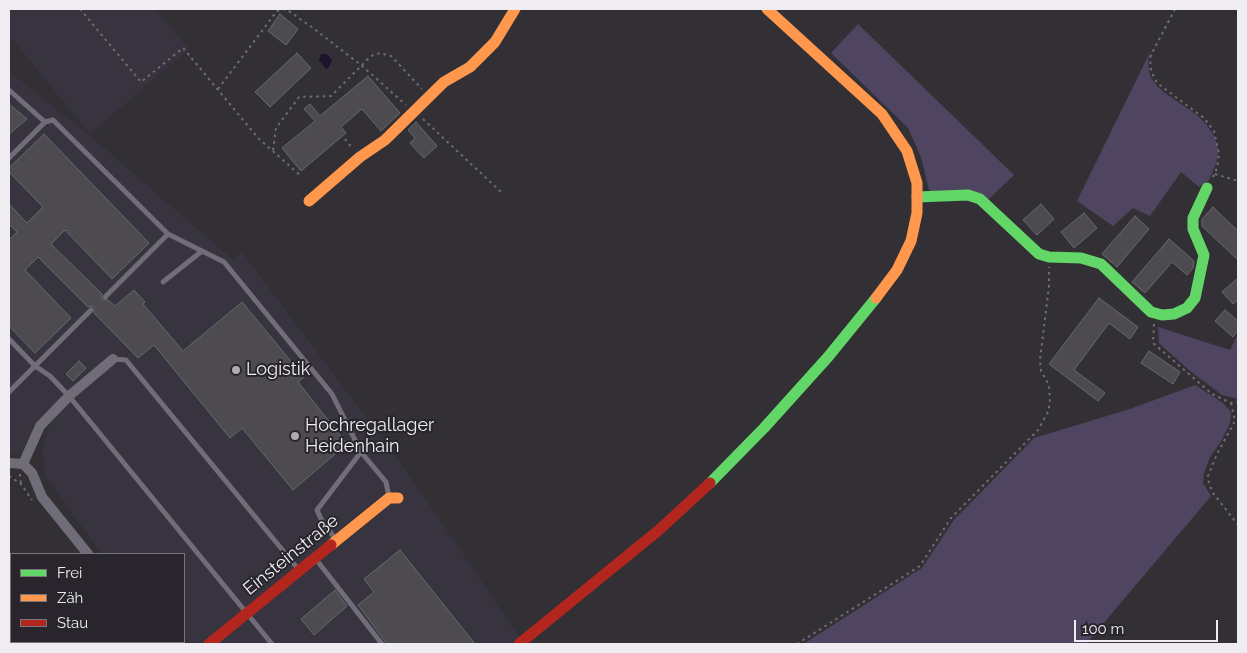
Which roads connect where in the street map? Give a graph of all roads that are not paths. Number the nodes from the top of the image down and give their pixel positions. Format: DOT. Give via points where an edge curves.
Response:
graph roads {
  1 [pos="515,9"];
  2 [pos="767,9"];
  3 [pos="9,90"];
  4 [pos="46,122"];
  5 [pos="9,158"];
  6 [pos="1207,188"];
  7 [pos="917,197"];
  8 [pos="309,201"];
  9 [pos="168,234"];
  10 [pos="202,250"];
  11 [pos="163,282"];
  12 [pos="105,297"];
  13 [pos="91,310"];
  14 [pos="9,339"];
  15 [pos="113,359"];
  16 [pos="35,366"];
  17 [pos="9,392"];
  18 [pos="69,396"];
  19 [pos="361,452"];
  20 [pos="9,463"];
  21 [pos="23,464"];
  22 [pos="394,498"];
  23 [pos="337,540"];
  24 [pos="87,553"];
  25 [pos="315,558"];
  26 [pos="300,570"];
  27 [pos="247,614"];
  28 [pos="209,644"];
  29 [pos="272,644"];
  30 [pos="382,644"];
  31 [pos="519,644"];
  1 -- 8 [label="street" via="495,42 470,67 444,82 384,140"];
  2 -- 7 [label="street" via="882,114 907,151 917,183"];
  3 -- 4 [label="lane"];
  4 -- 5 [label="lane"];
  4 -- 9 [label="lane" via="53,120"];
  6 -- 7 [label="street" via="1193,218 1193,229 1204,254 1195,298 1187,308 1162,315 1151,312 1101,264 1081,258 1039,254 980,200 957,194"];
  7 -- 31 [label="street" via="911,241 897,270 828,357 700,492 600,580"];
  9 -- 10 [label="lane"];
  9 -- 12 [label="lane"];
  10 -- 11 [label="lane"];
  10 -- 19 [label="lane" via="224,262 332,394"];
  13 -- 16 [label="lane"];
  14 -- 16 [label="lane"];
  15 -- 18 [label="street"];
  15 -- 26 [label="lane" via="126,360"];
  16 -- 17 [label="lane"];
  16 -- 18 [label="lane"];
  18 -- 21 [label="street" via="40,426"];
  18 -- 27 [label="lane"];
  19 -- 22 [label="lane" via="386,482"];
  19 -- 23 [label="lane" via="317,510"];
  20 -- 21 [label="street"];
  21 -- 24 [label="street" via="32,473 42,497"];
  22 -- 23 [label="street, Einsteinstraße"];
  23 -- 25 [label="street, Einsteinstraße"];
  25 -- 26 [label="street, Einsteinstraße"];
  25 -- 30 [label="lane"];
  26 -- 27 [label="street, Einsteinstraße"];
  27 -- 28 [label="street, Einsteinstraße"];
  27 -- 29 [label="lane"];
}
